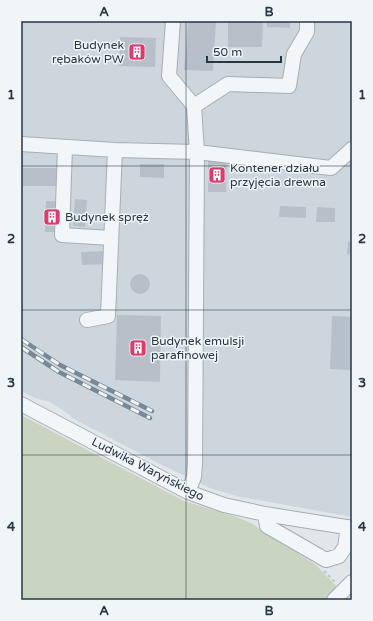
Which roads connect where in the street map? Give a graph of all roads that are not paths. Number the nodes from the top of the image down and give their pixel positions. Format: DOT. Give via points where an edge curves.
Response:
graph roads {
  1 [pos="173,21"];
  2 [pos="308,21"];
  3 [pos="194,106"];
  4 [pos="21,144"];
  5 [pos="65,147"];
  6 [pos="352,149"];
  7 [pos="115,150"];
  8 [pos="197,152"];
  9 [pos="111,238"];
  10 [pos="87,320"];
  11 [pos="21,404"];
  12 [pos="188,492"];
  13 [pos="265,514"];
  14 [pos="350,528"];
  15 [pos="352,582"];
  16 [pos="334,600"];
  1 -- 3 [label="street" via="170,76"];
  2 -- 3 [label="street" via="307,32 294,54 289,86 228,84"];
  3 -- 8 [label="street"];
  4 -- 5 [label="street"];
  5 -- 7 [label="street"];
  5 -- 9 [label="street" via="62,235"];
  6 -- 8 [label="street" via="331,168"];
  7 -- 8 [label="street"];
  7 -- 9 [label="street"];
  8 -- 12 [label="street" via="195,464 194,477"];
  9 -- 10 [label="street" via="108,316"];
  11 -- 12 [label="street, Ludwika Waryńskiego"];
  12 -- 13 [label="street, Ludwika Waryńskiego" via="224,505"];
  13 -- 14 [label="street, Ludwika Waryńskiego"];
  13 -- 14 [label="street" via="267,526 326,560 339,556 345,547"];
  15 -- 16 [label="street"];
}
